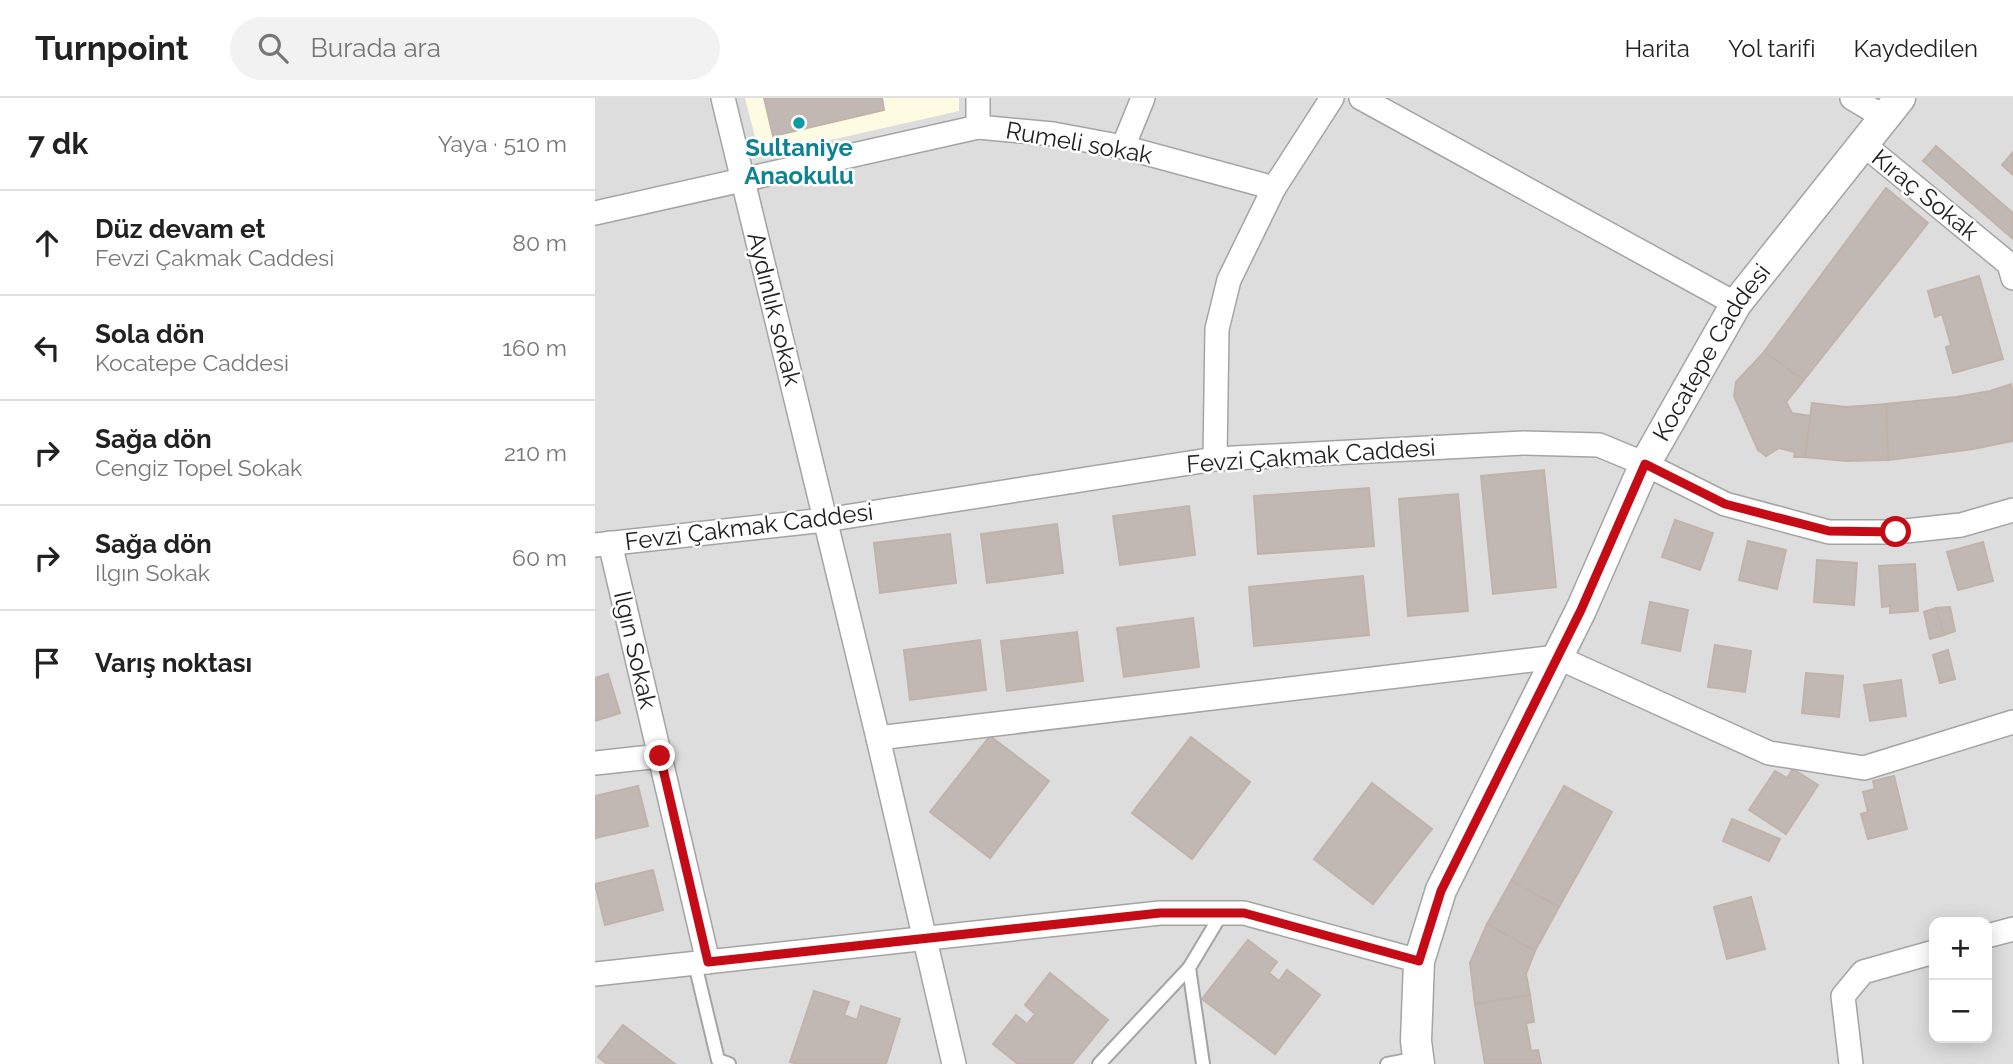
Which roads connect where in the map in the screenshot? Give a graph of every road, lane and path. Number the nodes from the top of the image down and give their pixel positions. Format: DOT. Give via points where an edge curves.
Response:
graph roads {
  1 [pos="723,98"];
  2 [pos="978,98"];
  3 [pos="1143,98"];
  4 [pos="1332,98"];
  5 [pos="1361,98"];
  6 [pos="1852,98"];
  7 [pos="1892,108"];
  8 [pos="978,127"];
  9 [pos="1863,144"];
  10 [pos="1123,147"];
  11 [pos="743,178"];
  12 [pos="1274,188"];
  13 [pos="595,213"];
  14 [pos="2013,278"];
  15 [pos="1736,303"];
  16 [pos="1215,459"];
  17 [pos="1645,464"];
  18 [pos="2013,510"];
  19 [pos="825,520"];
  20 [pos="602,544"];
  21 [pos="1557,657"];
  22 [pos="2013,722"];
  23 [pos="878,738"];
  24 [pos="660,756"];
  25 [pos="595,763"];
  26 [pos="1221,913"];
  27 [pos="2013,929"];
  28 [pos="1992,935"];
  29 [pos="924,939"];
  30 [pos="1929,953"];
  31 [pos="1419,961"];
  32 [pos="702,963"];
  33 [pos="1189,968"];
  34 [pos="595,974"];
  35 [pos="1419,1061"];
  36 [pos="720,1063"];
  37 [pos="954,1064"];
  38 [pos="1099,1064"];
  39 [pos="1203,1064"];
  40 [pos="1387,1064"];
  41 [pos="1851,1064"];
  1 -- 11 [label="street, Aydınlık sokak"];
  2 -- 8 [label="street"];
  3 -- 10 [label="street"];
  4 -- 12 [label="street"];
  5 -- 15 [label="street"];
  6 -- 7 [label="street"];
  7 -- 9 [label="street, Kocatepe Caddesi"];
  8 -- 10 [label="street, Rumeli sokak"];
  8 -- 11 [label="street, Rumeli sokak"];
  9 -- 14 [label="street, Kıraç Sokak" via="2009,264"];
  9 -- 15 [label="street, Kocatepe Caddesi"];
  10 -- 12 [label="street, Rumeli sokak"];
  11 -- 13 [label="street, Rumeli sokak"];
  11 -- 19 [label="street, Aydınlık sokak"];
  12 -- 16 [label="street" via="1229,280 1217,329"];
  15 -- 17 [label="street, Kocatepe Caddesi"];
  16 -- 17 [label="street, Fevzi Çakmak Caddesi" via="1524,443 1599,445"];
  16 -- 19 [label="street, Fevzi Çakmak Caddesi"];
  17 -- 18 [label="street, Fevzi Çakmak Caddesi" via="1725,504 1829,531 1896,532 1961,525"];
  17 -- 21 [label="street, Kocatepe Caddesi"];
  19 -- 20 [label="street, Fevzi Çakmak Caddesi"];
  19 -- 23 [label="street, Aydınlık sokak"];
  20 -- 24 [label="street, Ilgın Sokak"];
  21 -- 22 [label="street" via="1769,753 1864,768"];
  21 -- 23 [label="street"];
  21 -- 31 [label="street, Kocatepe Caddesi" via="1441,891"];
  23 -- 29 [label="street, Aydınlık sokak"];
  24 -- 25 [label="street"];
  24 -- 32 [label="street, Ilgın Sokak"];
  26 -- 29 [label="street" via="1160,913"];
  26 -- 31 [label="street" via="1244,913"];
  26 -- 33 [label="lane"];
  27 -- 28 [label="street"];
  29 -- 32 [label="street"];
  29 -- 37 [label="street, Aydınlık sokak"];
  30 -- 41 [label="street" via="1863,972 1843,996"];
  31 -- 35 [label="street, Kocatepe Caddesi"];
  32 -- 34 [label="street"];
  32 -- 36 [label="lane"];
  33 -- 38 [label="lane"];
  33 -- 39 [label="lane"];
  35 -- 40 [label="lane"];
}
